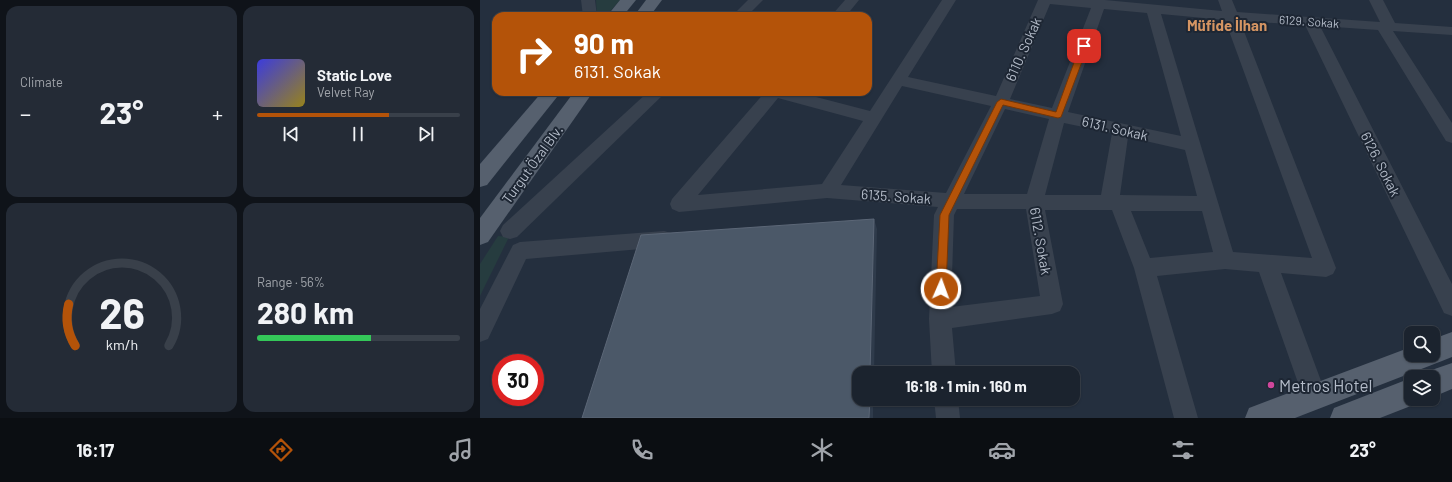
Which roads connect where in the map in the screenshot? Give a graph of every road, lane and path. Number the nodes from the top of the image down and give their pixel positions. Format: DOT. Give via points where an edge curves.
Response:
graph roads {
  1 [pos="588,0"];
  2 [pos="628,0"];
  3 [pos="654,0"];
  4 [pos="756,0"];
  5 [pos="852,0"];
  6 [pos="949,0"];
  7 [pos="1046,0"];
  8 [pos="1225,0"];
  9 [pos="1376,0"];
  10 [pos="1098,2"];
  11 [pos="1153,9"];
  12 [pos="590,12"];
  13 [pos="618,12"];
  14 [pos="645,12"];
  15 [pos="743,12"];
  16 [pos="842,12"];
  17 [pos="1231,16"];
  18 [pos="1310,22"];
  19 [pos="1386,27"];
  20 [pos="1452,31"];
  21 [pos="898,80"];
  22 [pos="549,96"];
  23 [pos="581,96"];
  24 [pos="654,96"];
  25 [pos="772,96"];
  26 [pos="790,96"];
  27 [pos="1001,102"];
  28 [pos="1058,115"];
  29 [pos="874,118"];
  30 [pos="1120,129"];
  31 [pos="1452,137"];
  32 [pos="1192,145"];
  33 [pos="480,179"];
  34 [pos="828,191"];
  35 [pos="951,201"];
  36 [pos="1034,201"];
  37 [pos="1114,203"];
  38 [pos="1209,204"];
  39 [pos="510,231"];
  40 [pos="480,235"];
  41 [pos="681,237"];
  42 [pos="1225,260"];
  43 [pos="1267,264"];
  44 [pos="1144,268"];
  45 [pos="1452,306"];
  46 [pos="940,319"];
  47 [pos="480,332"];
  48 [pos="1452,344"];
  49 [pos="1440,349"];
  50 [pos="1407,362"];
  51 [pos="943,366"];
  52 [pos="1452,376"];
  53 [pos="1440,380"];
  54 [pos="1404,395"];
  55 [pos="1315,397"];
  56 [pos="947,406"];
  57 [pos="948,418"];
  58 [pos="1186,418"];
  59 [pos="1259,418"];
  60 [pos="1344,418"];
  1 -- 12 [label="street"];
  2 -- 13 [label="main road"];
  3 -- 14 [label="main road"];
  4 -- 15 [label="street"];
  5 -- 16 [label="street"];
  6 -- 21 [label="street"];
  7 -- 10 [label="street, 6129. Sokak"];
  7 -- 27 [label="street, 6110. Sokak"];
  8 -- 17 [label="street"];
  9 -- 19 [label="street"];
  10 -- 11 [label="street, 6129. Sokak"];
  10 -- 28 [label="street, 6112. Sokak"];
  11 -- 17 [label="street, 6129. Sokak"];
  11 -- 32 [label="street"];
  17 -- 18 [label="street, 6129. Sokak"];
  17 -- 43 [label="street" via="1326,268"];
  18 -- 19 [label="street, 6129. Sokak"];
  18 -- 45 [label="street, 6126. Sokak"];
  19 -- 20 [label="street, 6129. Sokak"];
  19 -- 31 [label="street"];
  21 -- 27 [label="street, 6131. Sokak"];
  21 -- 29 [label="street"];
  22 -- 33 [label="main road, Turgut Özal Blv."];
  23 -- 40 [label="main road, Turgut Özal Blv."];
  24 -- 39 [label="street"];
  25 -- 34 [label="street, 6135. Sokak" via="679,204"];
  26 -- 29 [label="street"];
  27 -- 28 [label="street, 6131. Sokak"];
  27 -- 35 [label="street, 6110. Sokak"];
  28 -- 30 [label="street, 6131. Sokak"];
  28 -- 36 [label="street, 6112. Sokak"];
  29 -- 34 [label="street"];
  30 -- 32 [label="street, 6131. Sokak"];
  30 -- 37 [label="street"];
  32 -- 38 [label="street"];
  34 -- 35 [label="street, 6135. Sokak"];
  35 -- 36 [label="street, 6135. Sokak"];
  35 -- 46 [label="street, 6110. Sokak" via="944,215"];
  36 -- 37 [label="street, 6135. Sokak"];
  36 -- 46 [label="street, 6112. Sokak" via="1052,304"];
  37 -- 38 [label="street, 6135. Sokak"];
  37 -- 44 [label="street"];
  38 -- 42 [label="street"];
  41 -- 47 [label="street" via="520,252"];
  42 -- 43 [label="street"];
  42 -- 44 [label="street"];
  43 -- 55 [label="street"];
  44 -- 58 [label="street"];
  46 -- 51 [label="street, 6110. Sokak"];
  48 -- 49 [label="main road"];
  50 -- 55 [label="main road"];
  52 -- 53 [label="main road"];
  54 -- 60 [label="main road"];
  55 -- 59 [label="main road"];
  56 -- 57 [label="street"];
}
